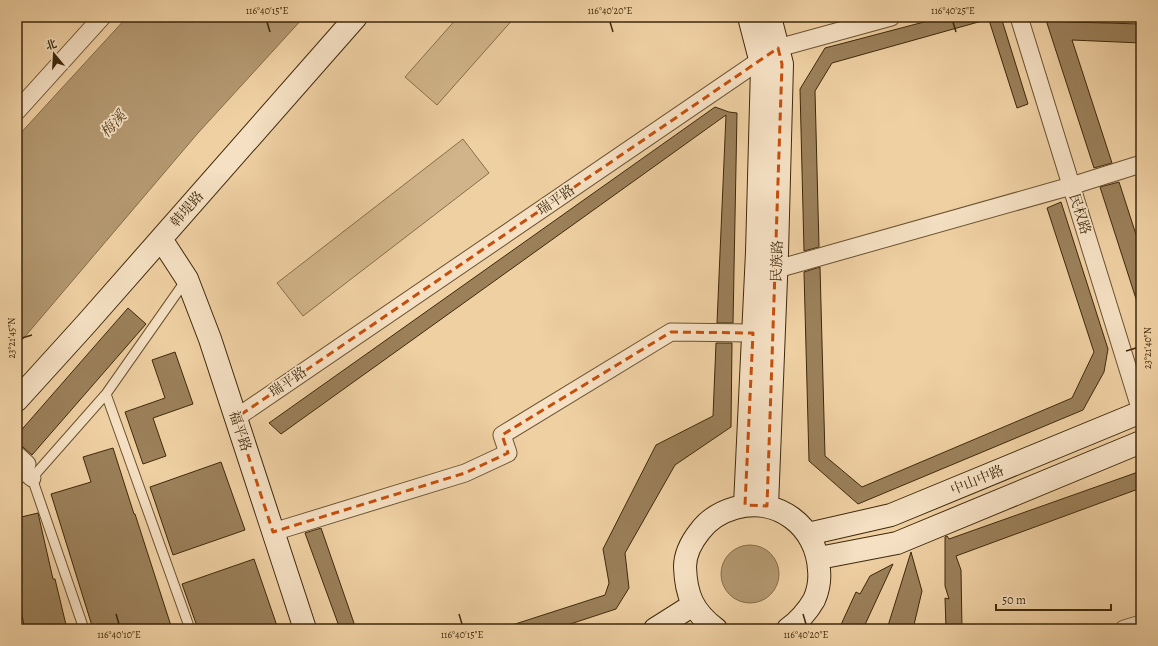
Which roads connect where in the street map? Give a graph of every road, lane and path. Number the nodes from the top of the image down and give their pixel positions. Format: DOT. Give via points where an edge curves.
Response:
graph roads {
  1 [pos="102,17"];
  2 [pos="356,17"];
  3 [pos="749,17"];
  4 [pos="770,17"];
  5 [pos="891,17"];
  6 [pos="1019,17"];
  7 [pos="778,48"];
  8 [pos="760,61"];
  9 [pos="17,111"];
  10 [pos="1141,164"];
  11 [pos="1071,186"];
  12 [pos="161,239"];
  13 [pos="777,269"];
  14 [pos="187,279"];
  15 [pos="753,333"];
  16 [pos="106,394"];
  17 [pos="17,400"];
  18 [pos="1141,412"];
  19 [pos="236,418"];
  20 [pos="1141,442"];
  21 [pos="22,469"];
  22 [pos="745,505"];
  23 [pos="768,506"];
  24 [pos="273,532"];
  25 [pos="808,534"];
  26 [pos="819,558"];
  27 [pos="693,605"];
  28 [pos="1141,624"];
  29 [pos="706,627"];
  30 [pos="84,629"];
  31 [pos="190,629"];
  32 [pos="305,629"];
  33 [pos="655,629"];
  34 [pos="788,629"];
  35 [pos="1124,629"];
  1 -- 9 [label="street"];
  2 -- 12 [label="main road, 韩堤路"];
  3 -- 8 [label="main road, 民族路"];
  4 -- 7 [label="main road, 民族路"];
  5 -- 7 [label="street, 瑞平路"];
  6 -- 11 [label="street, 民权路"];
  7 -- 8 [label="street, 瑞平路"];
  7 -- 13 [label="main road, 民族路" via="782,64"];
  8 -- 15 [label="main road, 民族路" via="762,67"];
  8 -- 19 [label="street, 瑞平路"];
  10 -- 11 [label="street"];
  11 -- 13 [label="street"];
  11 -- 18 [label="street, 民权路"];
  12 -- 14 [label="main road, 福平路"];
  12 -- 17 [label="main road, 韩堤路"];
  13 -- 23 [label="main road, 民族路"];
  14 -- 16 [label="lane"];
  14 -- 19 [label="main road, 福平路"];
  15 -- 22 [label="main road, 民族路"];
  15 -- 24 [label="street" via="670,332 502,435 508,453 465,473"];
  16 -- 21 [label="lane"];
  16 -- 31 [label="lane"];
  18 -- 25 [label="main road, 中山中路" via="891,515"];
  19 -- 24 [label="main road, 福平路"];
  20 -- 26 [label="main road, 中山中路" via="897,543"];
  21 -- 30 [label="lane"];
  22 -- 23 [label="main road"];
  22 -- 27 [label="main road" via="717,515 705,524 692,541 685,562 686,584"];
  23 -- 25 [label="main road" via="797,521"];
  24 -- 32 [label="main road, 福平路"];
  25 -- 26 [label="main road"];
  26 -- 34 [label="main road" via="820,578 814,598 804,616"];
  27 -- 29 [label="main road"];
  27 -- 33 [label="main road"];
  28 -- 35 [label="street"];
}
